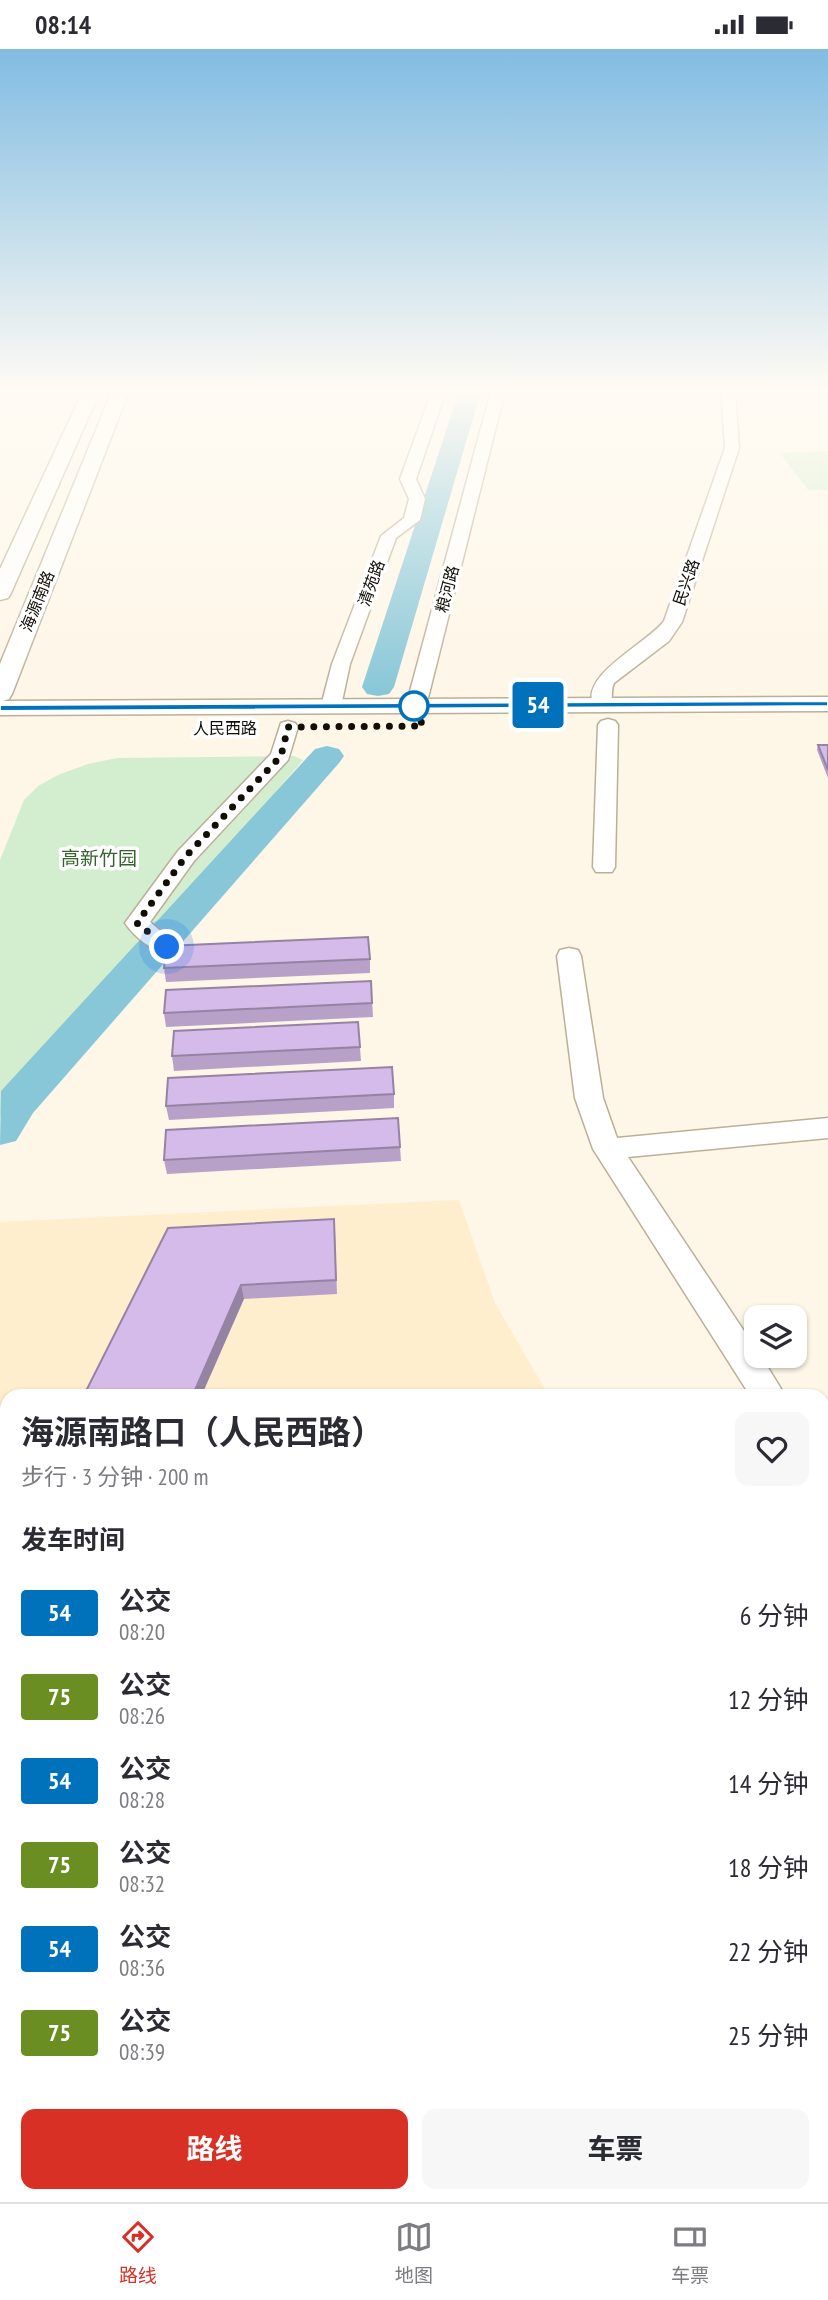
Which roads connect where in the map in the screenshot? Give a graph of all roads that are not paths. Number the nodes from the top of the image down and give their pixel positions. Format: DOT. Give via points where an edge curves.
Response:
graph roads {
  1 [pos="46,491"];
  2 [pos="81,491"];
  3 [pos="413,491"];
  4 [pos="472,491"];
  5 [pos="717,491"];
  6 [pos="0,593"];
  7 [pos="0,694"];
  8 [pos="828,704"];
  9 [pos="331,706"];
  10 [pos="416,706"];
  11 [pos="0,708"];
  12 [pos="605,714"];
  13 [pos="828,725"];
  14 [pos="288,727"];
  15 [pos="0,729"];
  16 [pos="604,867"];
  17 [pos="167,947"];
  18 [pos="569,955"];
  19 [pos="828,1128"];
  20 [pos="607,1149"];
  21 [pos="765,1389"];
  1 -- 6 [label="main road, 海源南路"];
  2 -- 7 [label="main road, 海源南路"];
  3 -- 9 [label="street, 清苑路" via="412,520 389,536 341,664"];
  4 -- 10 [label="street, 粮河路"];
  5 -- 12 [label="street, 民兴路" via="673,622 662,637 605,680 601,690"];
  8 -- 12 [label="main road, 人民西路"];
  9 -- 10 [label="main road, 人民西路"];
  9 -- 11 [label="main road, 人民西路"];
  10 -- 12 [label="main road, 人民西路"];
  12 -- 13 [label="main road, 人民西路"];
  12 -- 14 [label="main road, 人民西路"];
  12 -- 16 [label="street, 民兴路"];
  14 -- 15 [label="main road, 人民西路"];
  14 -- 17 [label="street" via="281,756 186,856 137,923"];
  18 -- 20 [label="street" via="589,1098"];
  19 -- 20 [label="street"];
  20 -- 21 [label="street"];
}
